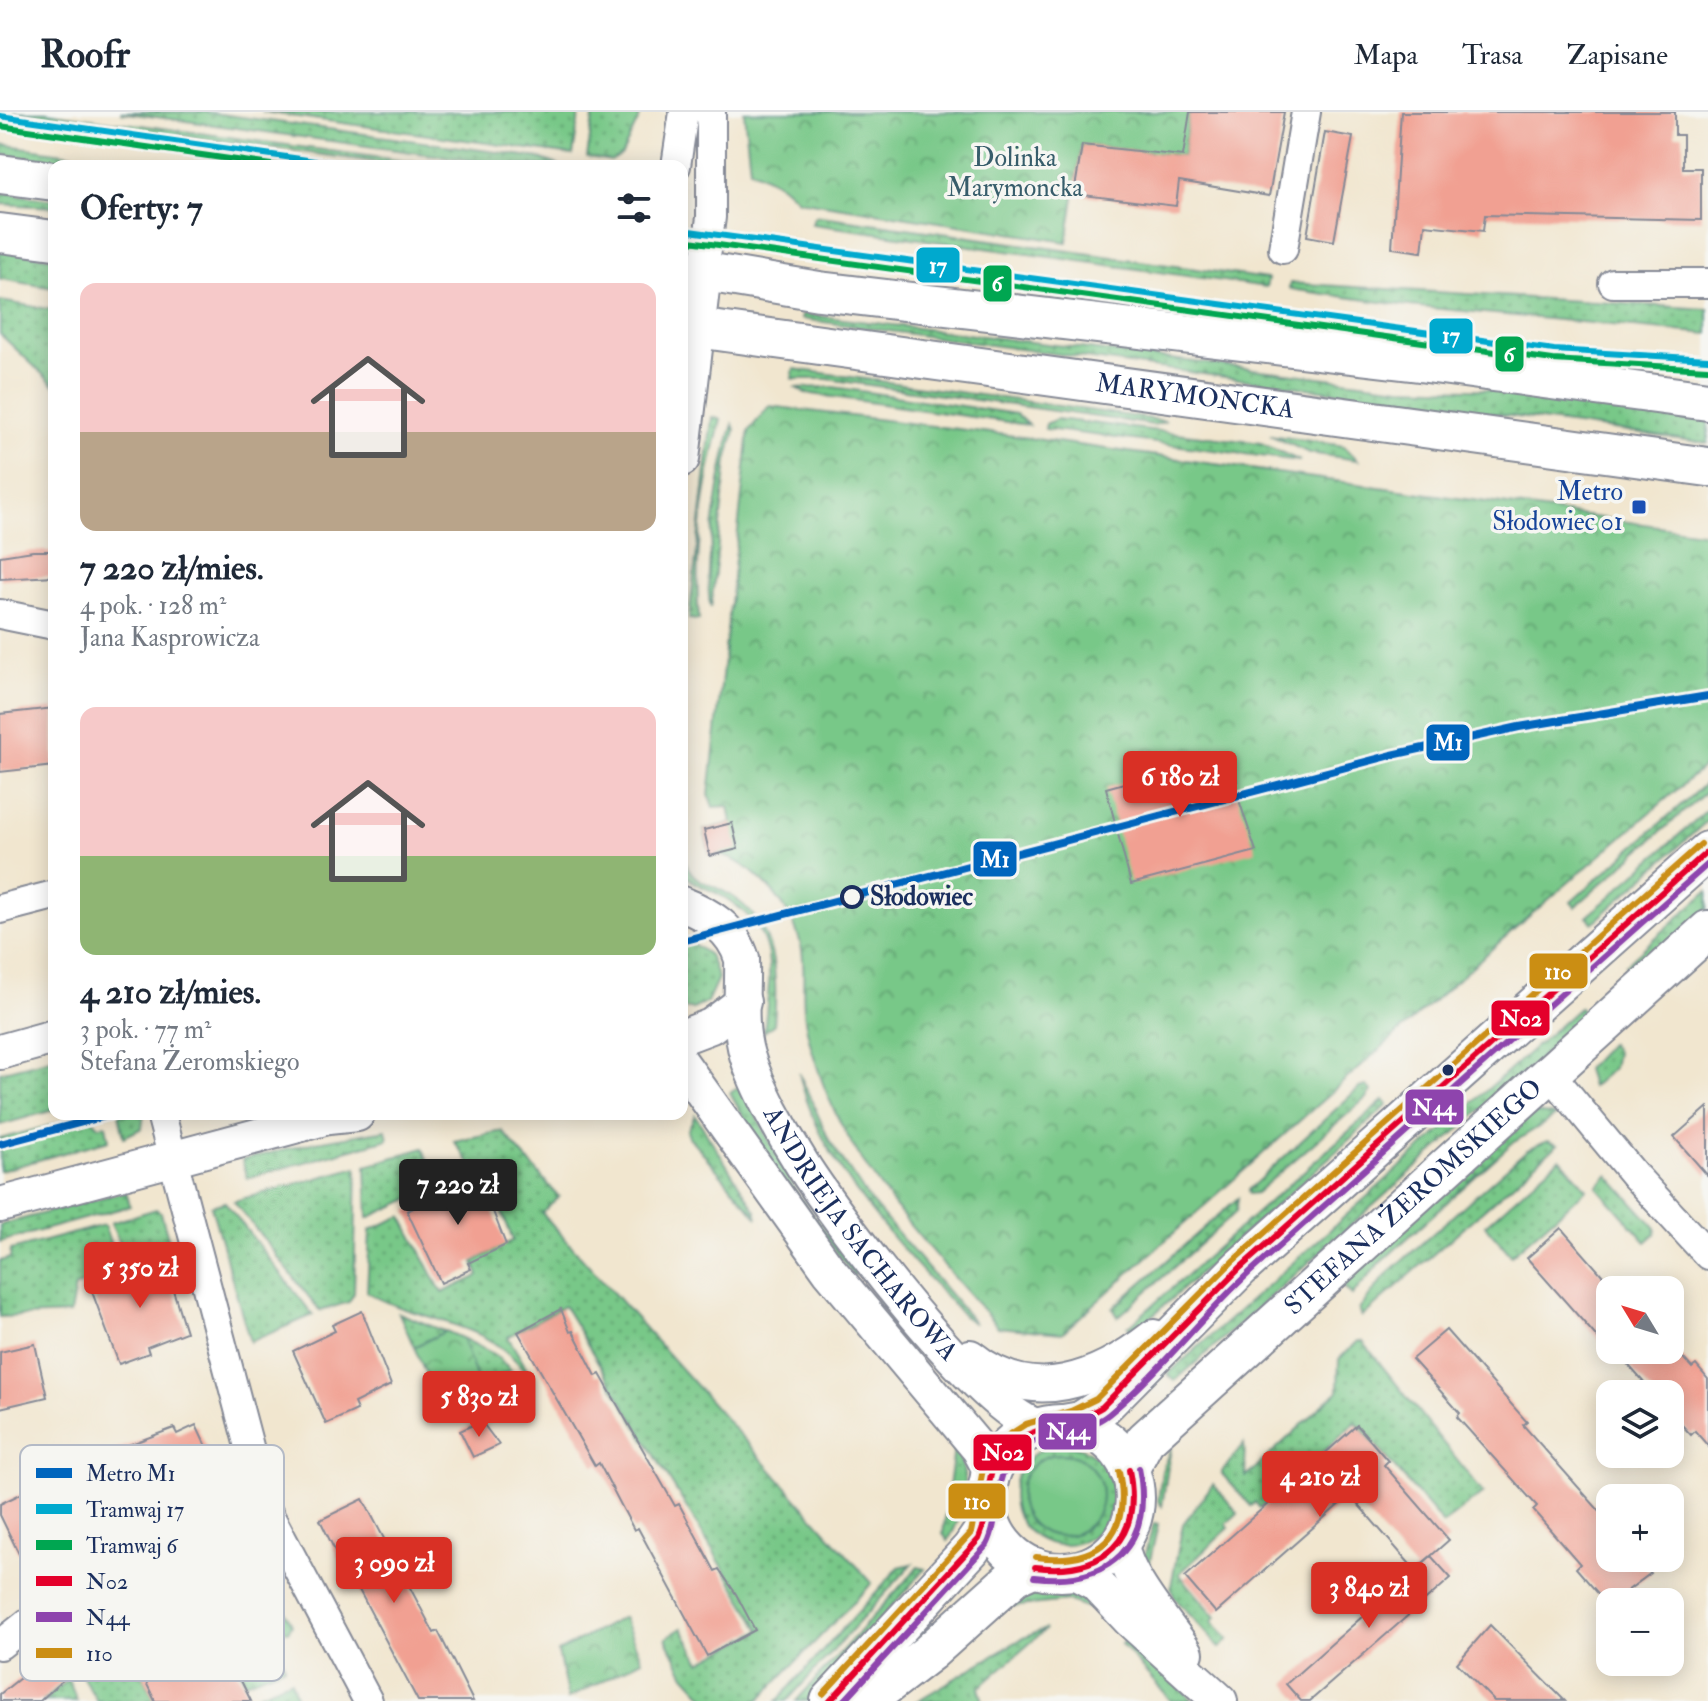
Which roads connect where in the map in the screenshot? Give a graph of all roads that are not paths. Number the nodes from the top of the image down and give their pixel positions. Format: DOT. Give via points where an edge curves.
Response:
graph roads {
  1 [pos="684,112"];
  2 [pos="711,112"];
  3 [pos="1306,112"];
  4 [pos="677,160"];
  5 [pos="0,174"];
  6 [pos="48,180"];
  7 [pos="0,233"];
  8 [pos="48,239"];
  9 [pos="1283,249"];
  10 [pos="693,270"];
  11 [pos="1613,283"];
  12 [pos="1708,283"];
  13 [pos="690,327"];
  14 [pos="688,360"];
  15 [pos="1708,401"];
  16 [pos="1708,467"];
  17 [pos="0,614"];
  18 [pos="48,624"];
  19 [pos="1708,851"];
  20 [pos="48,897"];
  21 [pos="688,907"];
  22 [pos="0,909"];
  23 [pos="1708,930"];
  24 [pos="743,1002"];
  25 [pos="688,1035"];
  26 [pos="48,1039"];
  27 [pos="0,1052"];
  28 [pos="688,1072"];
  29 [pos="1549,1072"];
  30 [pos="163,1120"];
  31 [pos="317,1120"];
  32 [pos="174,1158"];
  33 [pos="0,1205"];
  34 [pos="1708,1255"];
  35 [pos="1240,1268"];
  36 [pos="911,1308"];
  37 [pos="1052,1425"];
  38 [pos="249,1445"];
  39 [pos="1129,1470"];
  40 [pos="989,1497"];
  41 [pos="1122,1539"];
  42 [pos="284,1543"];
  43 [pos="1054,1569"];
  44 [pos="20,1629"];
  45 [pos="0,1645"];
  46 [pos="1215,1696"];
  47 [pos="368,1701"];
  48 [pos="830,1701"];
  49 [pos="866,1701"];
  1 -- 4 [label="street"];
  2 -- 10 [label="street" via="711,217"];
  3 -- 9 [label="street"];
  5 -- 6 [label="main road"];
  7 -- 8 [label="main road"];
  10 -- 13 [label="street"];
  10 -- 15 [label="main road" via="819,291"];
  11 -- 12 [label="street"];
  13 -- 14 [label="street"];
  13 -- 16 [label="main road, MARYMONCKA"];
  17 -- 18 [label="street"];
  19 -- 35 [label="main road"];
  20 -- 22 [label="street"];
  21 -- 24 [label="street, ANDRIEJA SACHAROWA" via="734,938 742,959"];
  23 -- 29 [label="main road, STEFANA ŻEROMSKIEGO"];
  24 -- 25 [label="street" via="711,1026"];
  24 -- 36 [label="street, ANDRIEJA SACHAROWA" via="746,1055 801,1162"];
  26 -- 27 [label="street"];
  28 -- 40 [label="street, ANDRIEJA SACHAROWA" via="829,1270 979,1449 988,1466"];
  29 -- 34 [label="street"];
  29 -- 39 [label="main road, STEFANA ŻEROMSKIEGO" via="1145,1440"];
  30 -- 32 [label="street"];
  31 -- 32 [label="street"];
  32 -- 33 [label="street"];
  32 -- 38 [label="street"];
  35 -- 36 [label="street" via="1120,1362 1071,1382 1029,1383 988,1370"];
  35 -- 37 [label="main road" via="1102,1407 1081,1421"];
  36 -- 37 [label="street, ANDRIEJA SACHAROWA" via="1020,1419"];
  37 -- 39 [label="main road" via="1098,1434"];
  37 -- 40 [label="main road" via="1010,1445 995,1465"];
  39 -- 41 [label="main road" via="1134,1506"];
  40 -- 43 [label="main road" via="1005,1546"];
  40 -- 48 [label="main road" via="984,1530 971,1549"];
  41 -- 43 [label="main road" via="1095,1563"];
  41 -- 46 [label="street" via="1122,1553 1134,1578"];
  42 -- 47 [label="street"];
  43 -- 46 [label="street" via="1095,1583"];
  43 -- 49 [label="main road" via="1015,1576"];
  44 -- 45 [label="street"];
}
